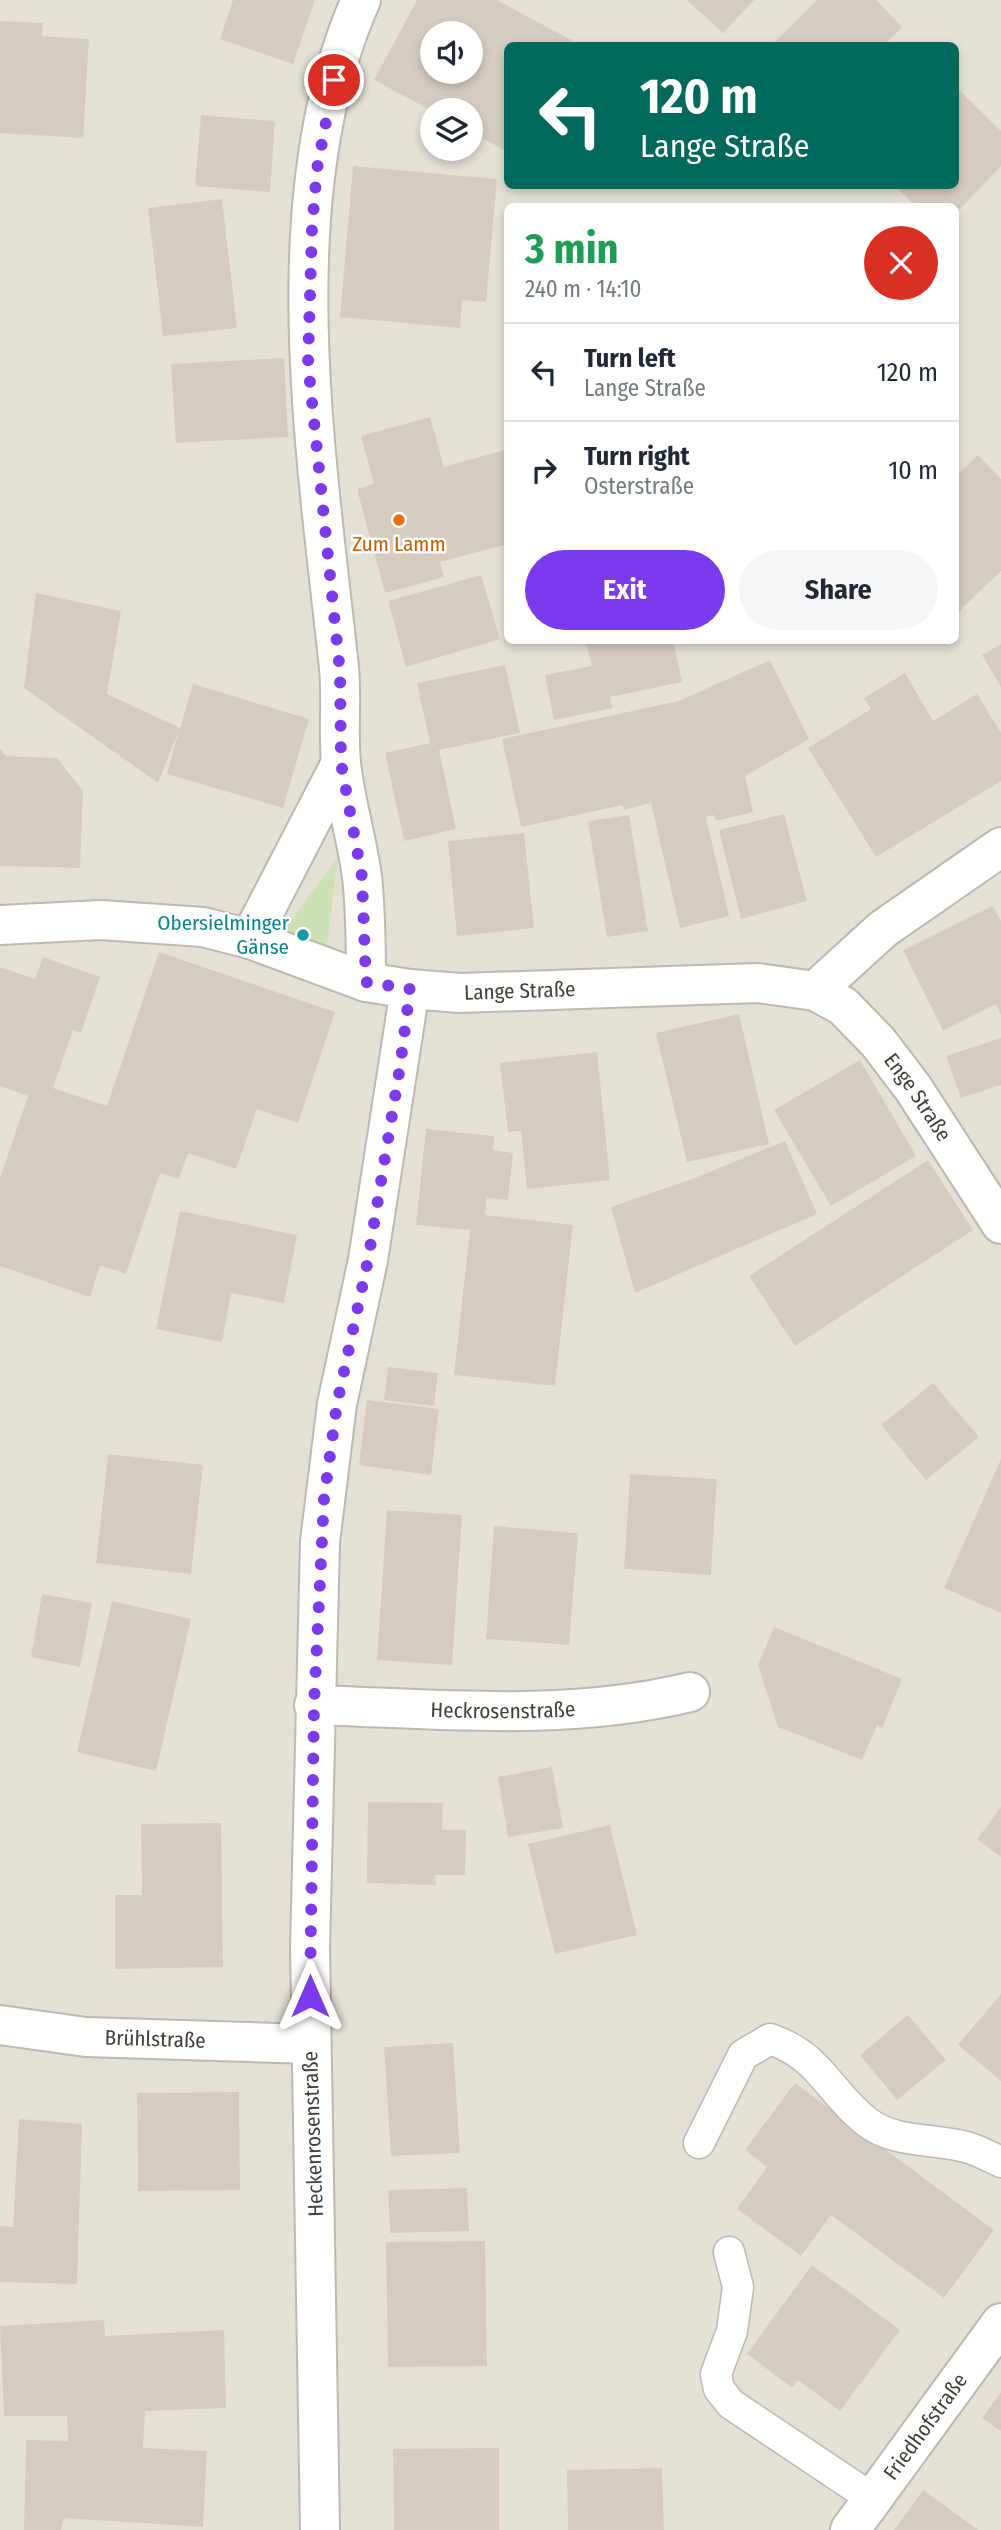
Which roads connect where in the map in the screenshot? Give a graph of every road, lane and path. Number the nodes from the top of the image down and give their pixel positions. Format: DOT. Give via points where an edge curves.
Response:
graph roads {
  1 [pos="361,0"];
  2 [pos="341,763"];
  3 [pos="1001,847"];
  4 [pos="0,925"];
  5 [pos="250,939"];
  6 [pos="366,982"];
  7 [pos="410,989"];
  8 [pos="815,991"];
  9 [pos="1001,1224"];
  10 [pos="690,1692"];
  11 [pos="314,1705"];
  12 [pos="0,2025"];
  13 [pos="310,2044"];
  14 [pos="699,2143"];
  15 [pos="1001,2162"];
  16 [pos="729,2252"];
  17 [pos="1001,2323"];
  18 [pos="873,2499"];
  19 [pos="320,2530"];
  20 [pos="850,2530"];
  1 -- 2 [label="street" via="344,37 328,102 317,169 309,292 308,363 340,672"];
  2 -- 5 [label="street"];
  2 -- 6 [label="street" via="362,877"];
  3 -- 8 [label="street" via="883,929"];
  4 -- 5 [label="street, Lange Straße" via="156,921"];
  5 -- 6 [label="street, Lange Straße"];
  6 -- 7 [label="street, Lange Straße"];
  7 -- 8 [label="street, Lange Straße" via="460,993 758,983"];
  7 -- 11 [label="street, Heckenrosenstraße" via="370,1247 326,1477"];
  8 -- 9 [label="street, Enge Straße" via="843,1006 878,1042"];
  10 -- 11 [label="street, Heckrosenstraße" via="640,1704 533,1712"];
  11 -- 13 [label="street, Heckenrosenstraße"];
  12 -- 13 [label="street, Brühlstraße" via="86,2037"];
  13 -- 19 [label="street, Heckenrosenstraße"];
  14 -- 15 [label="lane" via="743,2055 770,2039 793,2047 867,2122 897,2137 966,2147"];
  16 -- 18 [label="lane" via="738,2287 732,2331 716,2374 719,2389 731,2404"];
  17 -- 18 [label="street, Friedhofstraße"];
  18 -- 20 [label="street, Friedhofstraße"];
}
